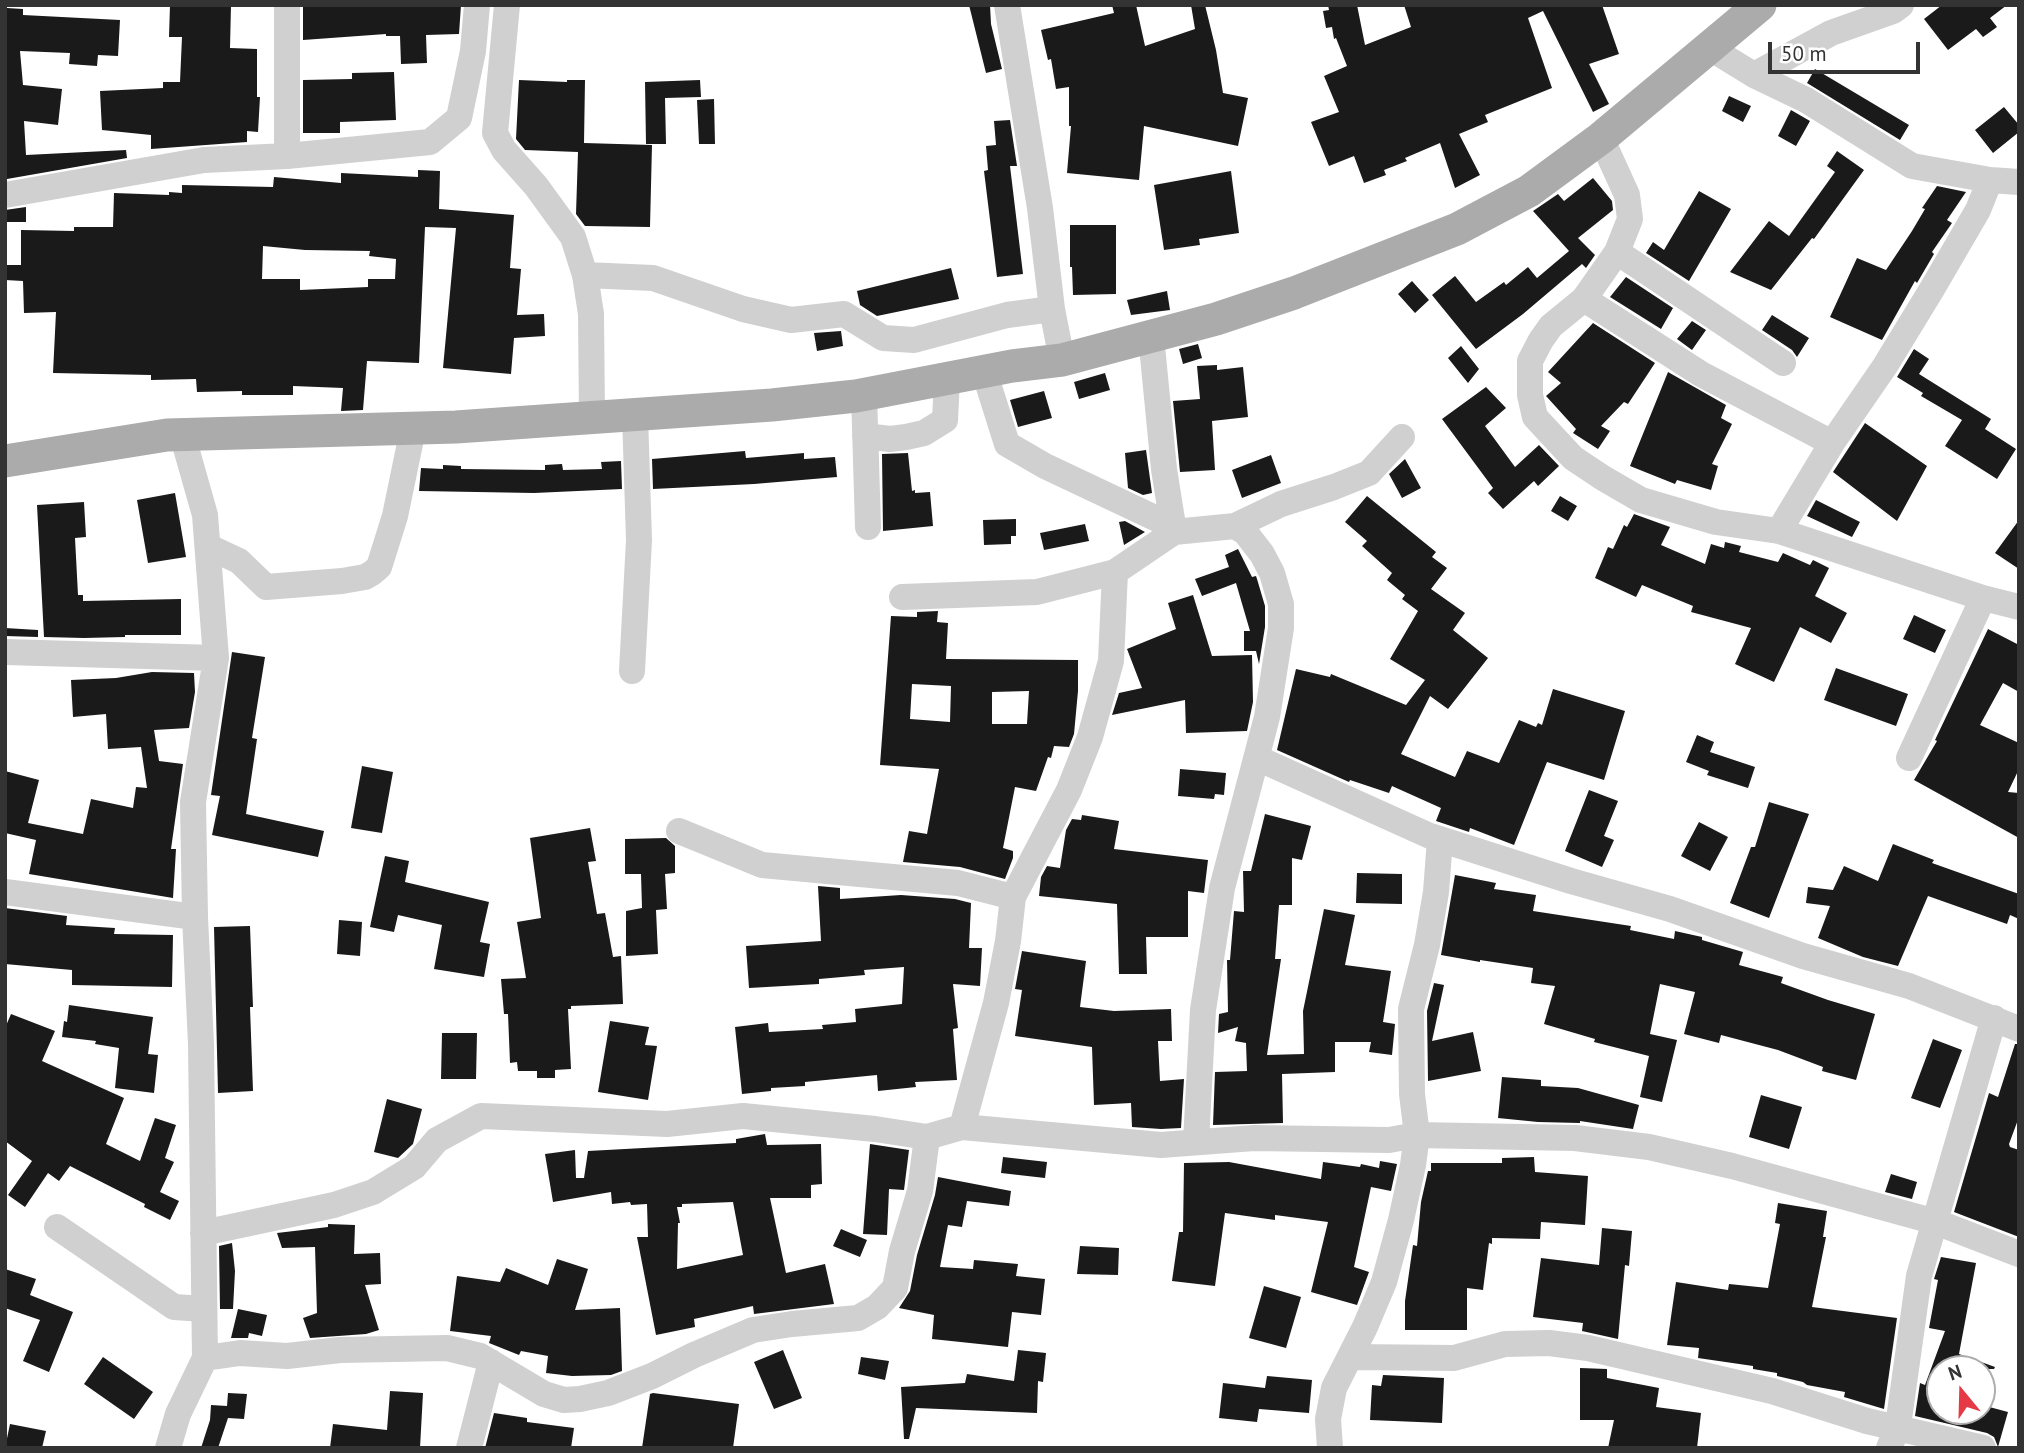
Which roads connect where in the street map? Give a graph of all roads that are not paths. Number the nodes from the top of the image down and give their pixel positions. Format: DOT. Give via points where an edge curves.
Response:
graph roads {
  1 [pos="286,5"];
  2 [pos="477,5"];
  3 [pos="507,5"];
  4 [pos="1007,5"];
  5 [pos="1760,5"];
  6 [pos="1901,5"];
  7 [pos="1710,47"];
  8 [pos="1754,75"];
  9 [pos="1601,138"];
  10 [pos="287,156"];
  11 [pos="1990,180"];
  12 [pos="2019,182"];
  13 [pos="5,195"];
  14 [pos="1618,252"];
  15 [pos="585,275"];
  16 [pos="1584,299"];
  17 [pos="1052,310"];
  18 [pos="1151,336"];
  19 [pos="1062,360"];
  20 [pos="1783,363"];
  21 [pos="985,371"];
  22 [pos="947,379"];
  23 [pos="864,394"];
  24 [pos="635,415"];
  25 [pos="592,418"];
  26 [pos="413,429"];
  27 [pos="182,434"];
  28 [pos="865,436"];
  29 [pos="1402,437"];
  30 [pos="1832,443"];
  31 [pos="5,461"];
  32 [pos="1235,526"];
  33 [pos="868,527"];
  34 [pos="1173,529"];
  35 [pos="1779,531"];
  36 [pos="209,547"];
  37 [pos="1115,572"];
  38 [pos="902,597"];
  39 [pos="1983,598"];
  40 [pos="2019,607"];
  41 [pos="5,652"];
  42 [pos="216,658"];
  43 [pos="632,671"];
  44 [pos="1257,758"];
  45 [pos="1909,758"];
  46 [pos="679,831"];
  47 [pos="1440,839"];
  48 [pos="5,892"];
  49 [pos="1013,897"];
  50 [pos="194,917"];
  51 [pos="1994,1018"];
  52 [pos="2019,1029"];
  53 [pos="962,1126"];
  54 [pos="1417,1135"];
  55 [pos="927,1137"];
  56 [pos="1196,1142"];
  57 [pos="1936,1222"];
  58 [pos="57,1227"];
  59 [pos="202,1233"];
  60 [pos="2019,1254"];
  61 [pos="204,1309"];
  62 [pos="1350,1357"];
  63 [pos="205,1358"];
  64 [pos="491,1362"];
  65 [pos="1894,1437"];
  66 [pos="168,1448"];
  67 [pos="469,1448"];
  68 [pos="1330,1448"];
  69 [pos="1983,1448"];
  1 -- 10 [label="street"];
  2 -- 10 [label="street" via="460,118 452,126 430,142"];
  3 -- 15 [label="street" via="495,133 503,150 573,237"];
  4 -- 17 [label="street"];
  5 -- 7 [label="main road"];
  6 -- 8 [label="street" via="1831,33"];
  7 -- 8 [label="street"];
  7 -- 9 [label="main road"];
  8 -- 11 [label="street" via="1806,100 1912,166"];
  9 -- 14 [label="street" via="1629,207 1630,219"];
  9 -- 18 [label="main road" via="1529,191 1457,229 1294,293"];
  10 -- 13 [label="street" via="204,160"];
  11 -- 12 [label="street"];
  11 -- 30 [label="street" via="1945,267"];
  14 -- 16 [label="street"];
  14 -- 20 [label="street"];
  15 -- 17 [label="street" via="653,278 791,320 844,314 883,338 914,340 1007,315"];
  15 -- 25 [label="street" via="592,314"];
  16 -- 30 [label="street" via="1701,374"];
  16 -- 35 [label="street" via="1551,326 1530,361 1535,417 1573,458 1641,500 1716,522"];
  17 -- 19 [label="street"];
  18 -- 19 [label="main road"];
  18 -- 34 [label="street"];
  19 -- 21 [label="main road"];
  21 -- 22 [label="main road"];
  21 -- 34 [label="street" via="1007,443"];
  22 -- 23 [label="main road"];
  22 -- 28 [label="street" via="945,420 924,433 906,437"];
  23 -- 24 [label="main road"];
  23 -- 28 [label="street"];
  24 -- 25 [label="main road"];
  24 -- 43 [label="street" via="639,540"];
  25 -- 26 [label="main road"];
  26 -- 27 [label="main road"];
  26 -- 36 [label="street" via="395,516 379,567 372,573 342,581 265,587 239,561"];
  27 -- 31 [label="main road"];
  27 -- 36 [label="street" via="205,515"];
  28 -- 33 [label="street"];
  29 -- 32 [label="street" via="1369,472"];
  30 -- 35 [label="street"];
  32 -- 34 [label="street"];
  32 -- 44 [label="street" via="1262,554 1281,604 1281,628"];
  34 -- 37 [label="street"];
  35 -- 39 [label="street"];
  36 -- 42 [label="street"];
  37 -- 38 [label="street" via="1037,592"];
  37 -- 49 [label="street" via="1111,661 1090,737 1069,790"];
  39 -- 40 [label="street"];
  39 -- 45 [label="street"];
  41 -- 42 [label="street"];
  42 -- 50 [label="street" via="193,802"];
  44 -- 47 [label="street"];
  44 -- 56 [label="street" via="1218,912 1203,1010"];
  46 -- 49 [label="street" via="762,865 958,883"];
  47 -- 51 [label="street" via="1909,986"];
  47 -- 54 [label="street" via="1430,932 1411,1009 1411,1084"];
  48 -- 50 [label="street"];
  49 -- 53 [label="street" via="996,1003"];
  50 -- 59 [label="street" via="201,1044"];
  51 -- 52 [label="street"];
  51 -- 57 [label="street"];
  53 -- 55 [label="street"];
  53 -- 56 [label="street" via="1121,1142"];
  54 -- 56 [label="street" via="1389,1140"];
  54 -- 57 [label="street" via="1574,1138 1649,1147"];
  54 -- 62 [label="street" via="1384,1282"];
  55 -- 59 [label="street" via="743,1116 667,1124 481,1116 437,1140 414,1167 373,1192 334,1205"];
  55 -- 64 [label="street" via="920,1191 895,1288 858,1318 752,1330 652,1376 580,1399 544,1394"];
  57 -- 60 [label="street"];
  57 -- 65 [label="street" via="1919,1276"];
  58 -- 61 [label="street" via="174,1307"];
  59 -- 61 [label="street"];
  61 -- 63 [label="street"];
  62 -- 65 [label="street" via="1454,1358 1505,1344 1588,1348 1772,1391 1867,1421"];
  62 -- 68 [label="street" via="1334,1388 1328,1419"];
  63 -- 64 [label="street" via="240,1353 287,1356 447,1348"];
  63 -- 66 [label="street" via="178,1414"];
  64 -- 67 [label="street"];
  65 -- 69 [label="street"];
}
